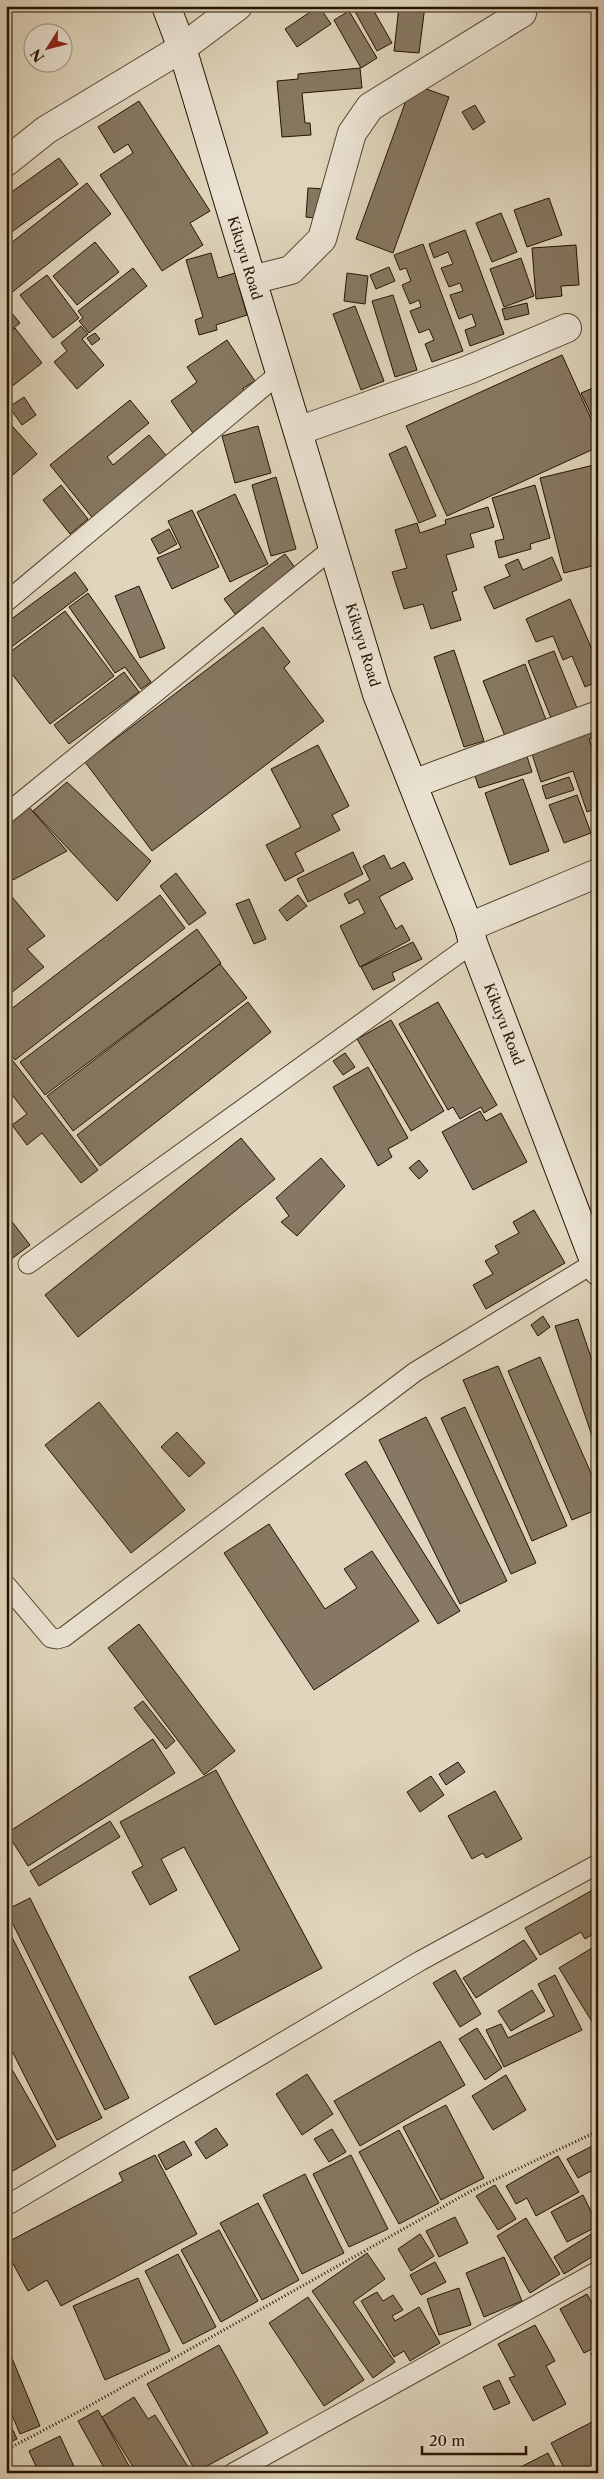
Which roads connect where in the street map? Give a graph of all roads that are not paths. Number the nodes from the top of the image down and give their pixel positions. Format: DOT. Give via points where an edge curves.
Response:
graph roads {
  1 [pos="166,6"];
  2 [pos="238,6"];
  3 [pos="522,13"];
  4 [pos="182,48"];
  5 [pos="6,162"];
  6 [pos="252,280"];
  7 [pos="567,328"];
  8 [pos="280,373"];
  9 [pos="298,431"];
  10 [pos="333,548"];
  11 [pos="6,602"];
  12 [pos="598,716"];
  13 [pos="413,784"];
  14 [pos="6,814"];
  15 [pos="598,873"];
  16 [pos="471,935"];
  17 [pos="28,1264"];
  18 [pos="596,1267"];
  19 [pos="6,1585"];
  20 [pos="598,1864"];
  21 [pos="6,2206"];
  22 [pos="598,2271"];
  23 [pos="233,2473"];
  1 -- 4 [label="main road, Kikuyu Road"];
  2 -- 4 [label="main road"];
  3 -- 6 [label="main road" via="370,107 352,133 322,239 291,270"];
  4 -- 5 [label="main road" via="46,130"];
  4 -- 6 [label="main road, Kikuyu Road"];
  6 -- 8 [label="main road, Kikuyu Road"];
  7 -- 9 [label="main road" via="468,370"];
  8 -- 9 [label="main road, Kikuyu Road"];
  8 -- 11 [label="lane"];
  9 -- 10 [label="main road, Kikuyu Road"];
  10 -- 13 [label="main road, Kikuyu Road" via="378,694"];
  10 -- 14 [label="lane"];
  12 -- 13 [label="main road"];
  13 -- 16 [label="main road, Kikuyu Road"];
  15 -- 16 [label="main road"];
  16 -- 17 [label="lane"];
  16 -- 18 [label="main road, Kikuyu Road"];
  18 -- 19 [label="lane" via="415,1372 64,1637 51,1638"];
  20 -- 21 [label="lane" via="420,1961"];
  22 -- 23 [label="lane"];
}
